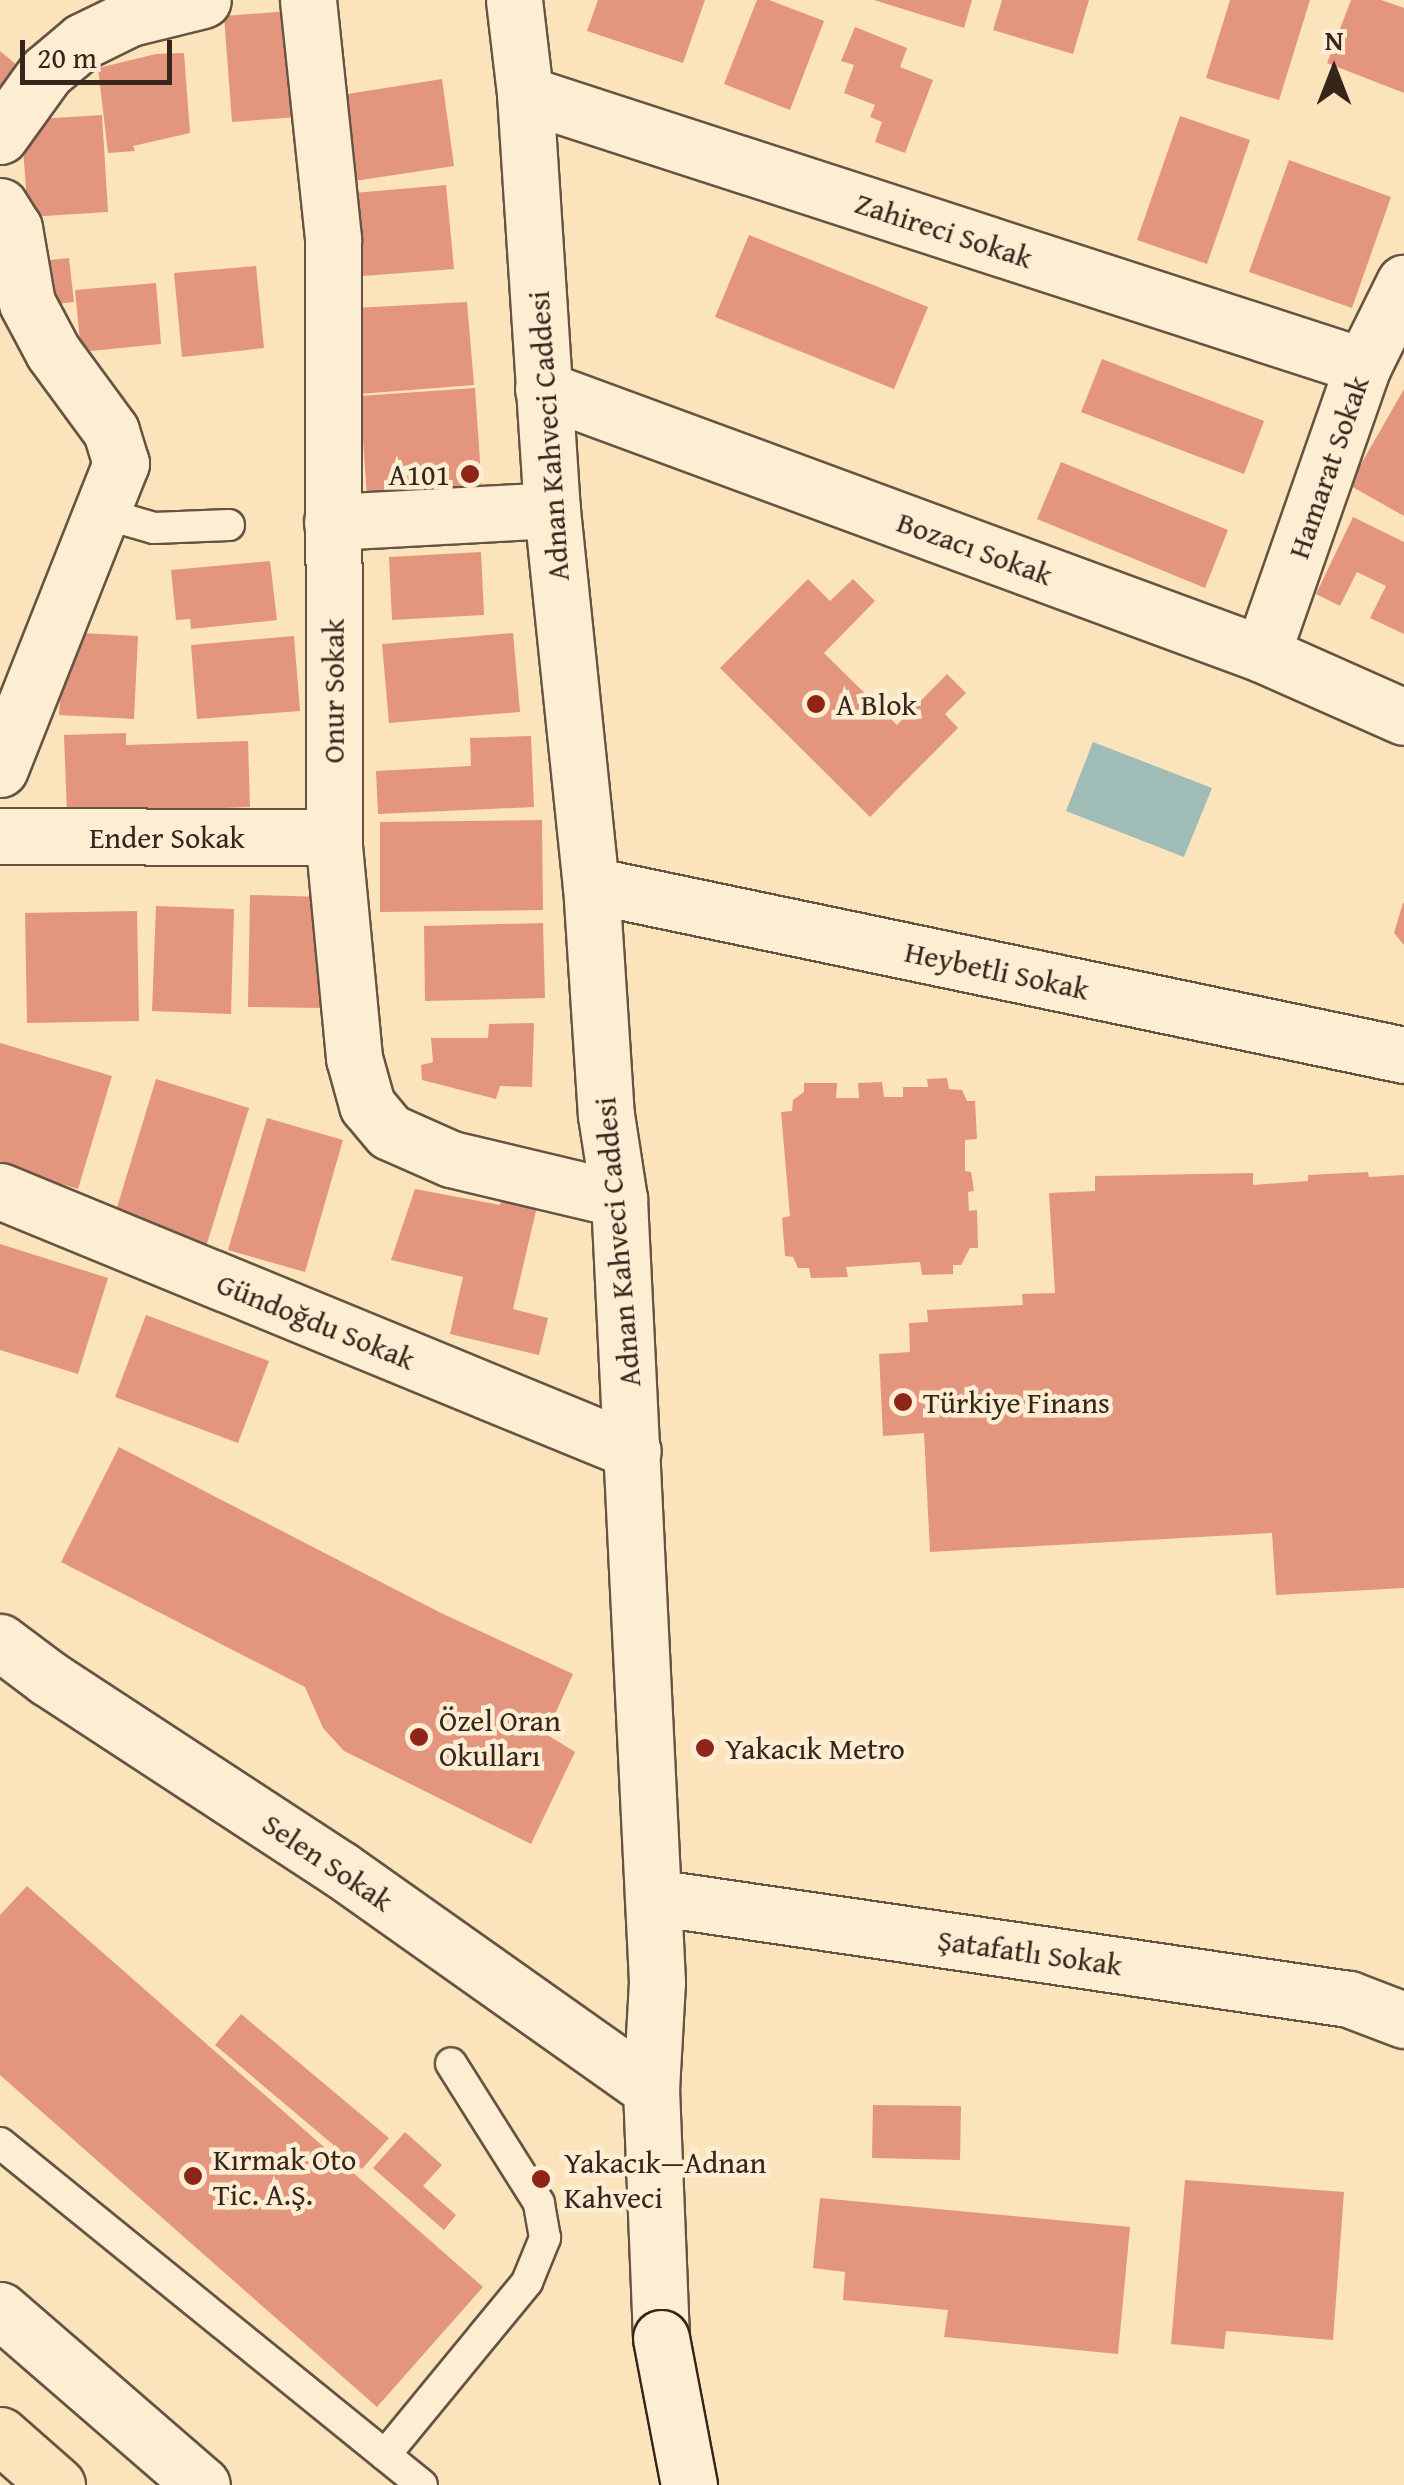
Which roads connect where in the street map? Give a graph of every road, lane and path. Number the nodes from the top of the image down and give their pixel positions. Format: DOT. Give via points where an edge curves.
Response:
graph roads {
  1 [pos="203,0"];
  2 [pos="308,0"];
  3 [pos="514,0"];
  4 [pos="525,94"];
  5 [pos="0,136"];
  6 [pos="0,206"];
  7 [pos="1404,284"];
  8 [pos="1362,366"];
  9 [pos="543,389"];
  10 [pos="552,510"];
  11 [pos="102,512"];
  12 [pos="332,522"];
  13 [pos="229,525"];
  14 [pos="1262,654"];
  15 [pos="1404,717"];
  16 [pos="0,770"];
  17 [pos="0,836"];
  18 [pos="334,837"];
  19 [pos="591,885"];
  20 [pos="1404,1055"];
  21 [pos="0,1191"];
  22 [pos="620,1199"];
  23 [pos="633,1451"];
  24 [pos="0,1642"];
  25 [pos="653,1898"];
  26 [pos="1404,2020"];
  27 [pos="451,2063"];
  28 [pos="652,2089"];
  29 [pos="0,2142"];
  30 [pos="0,2310"];
  31 [pos="0,2436"];
  32 [pos="385,2454"];
  33 [pos="57,2485"];
  34 [pos="202,2485"];
  35 [pos="422,2485"];
  36 [pos="689,2485"];
  1 -- 5 [label="street" via="130,18 84,42 46,72"];
  2 -- 12 [label="street, Onur Sokak" via="333,239"];
  3 -- 4 [label="street, Adnan Kahveci Caddesi"];
  4 -- 8 [label="street, Zahireci Sokak"];
  4 -- 9 [label="street, Adnan Kahveci Caddesi"];
  6 -- 11 [label="street" via="14,228 27,303 53,352 111,431 121,463"];
  7 -- 8 [label="street, Hamarat Sokak"];
  8 -- 14 [label="street, Hamarat Sokak"];
  9 -- 10 [label="street, Adnan Kahveci Caddesi"];
  9 -- 14 [label="street, Bozacı Sokak"];
  10 -- 12 [label="street"];
  10 -- 19 [label="street, Adnan Kahveci Caddesi"];
  11 -- 13 [label="lane" via="154,528"];
  11 -- 16 [label="street"];
  12 -- 18 [label="street, Onur Sokak"];
  14 -- 15 [label="street, Bozacı Sokak"];
  17 -- 18 [label="street, Ender Sokak"];
  18 -- 22 [label="street, Onur Sokak" via="354,1058 368,1105 390,1132 450,1159"];
  19 -- 20 [label="street, Heybetli Sokak"];
  19 -- 22 [label="street, Adnan Kahveci Caddesi" via="606,1115"];
  21 -- 23 [label="street, Gündoğdu Sokak"];
  22 -- 23 [label="street, Adnan Kahveci Caddesi"];
  23 -- 25 [label="street, Adnan Kahveci Caddesi"];
  24 -- 28 [label="street, Selen Sokak" via="340,1869"];
  25 -- 26 [label="street, Şatafatlı Sokak" via="1348,1998"];
  25 -- 28 [label="street, Adnan Kahveci Caddesi"];
  27 -- 32 [label="lane" via="540,2202 544,2238 527,2282"];
  28 -- 36 [label="street, Adnan Kahveci Caddesi, bridge" via="661,2338"];
  29 -- 32 [label="lane"];
  30 -- 34 [label="street"];
  31 -- 33 [label="highway"];
  32 -- 35 [label="lane"];
}
